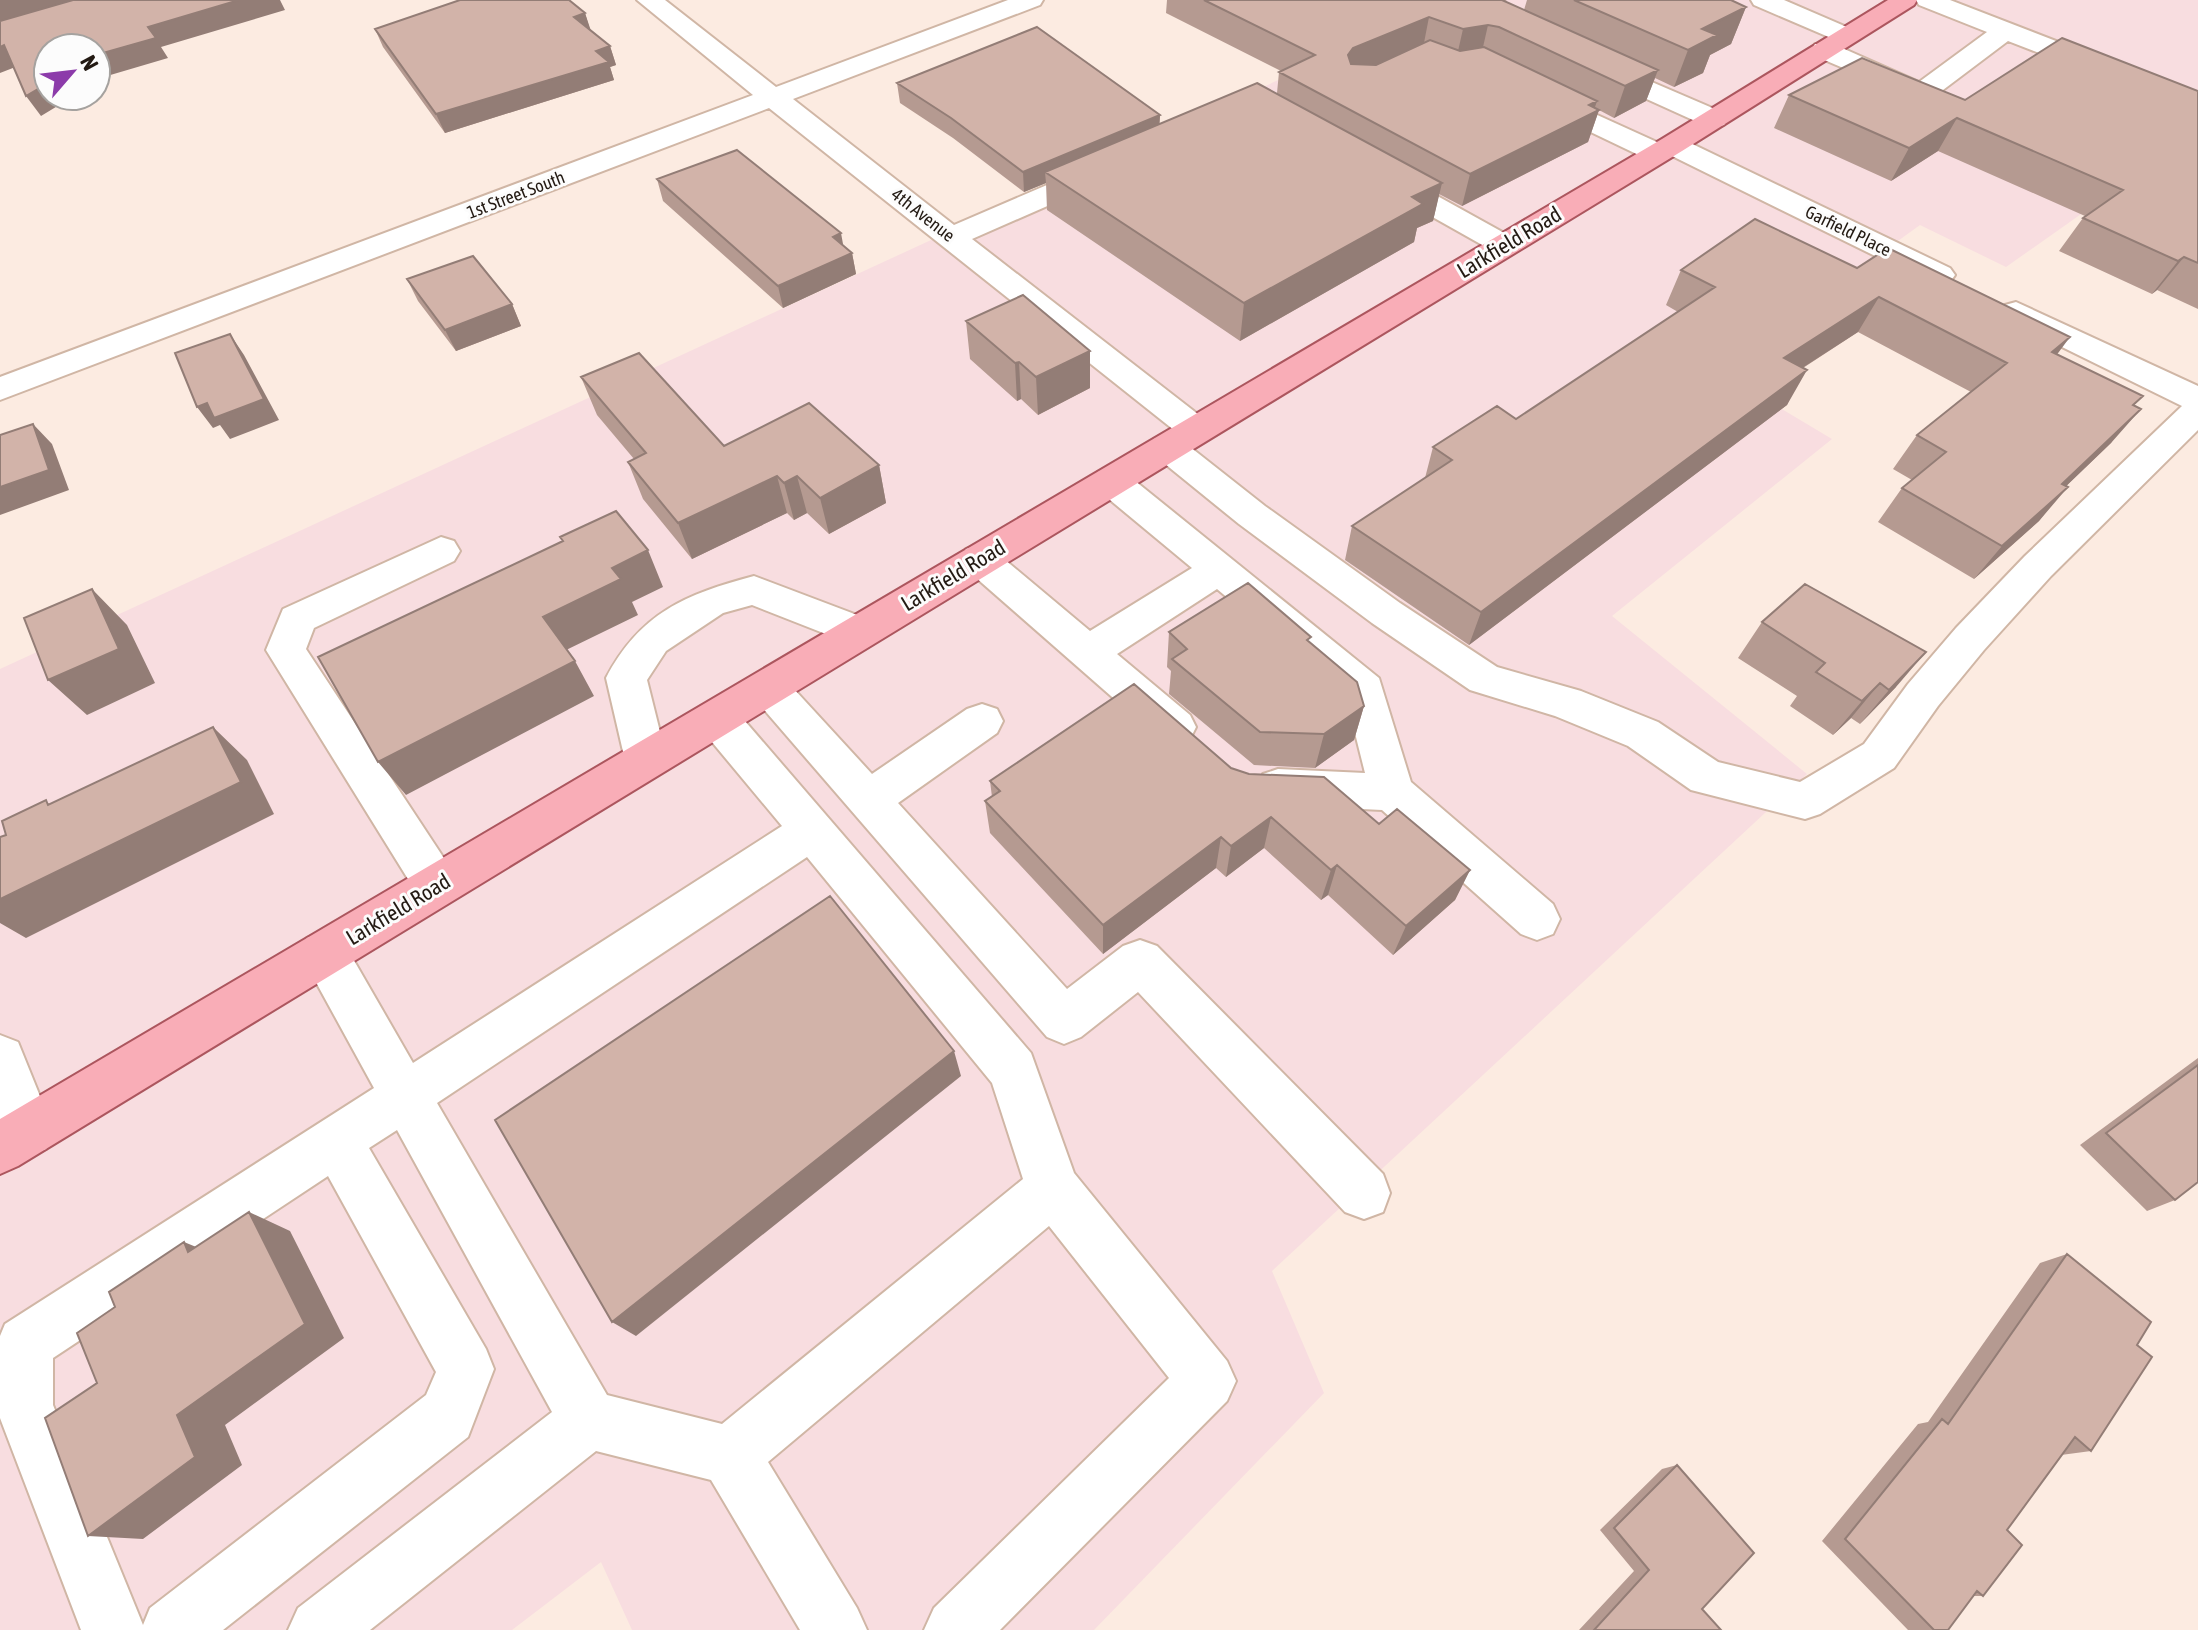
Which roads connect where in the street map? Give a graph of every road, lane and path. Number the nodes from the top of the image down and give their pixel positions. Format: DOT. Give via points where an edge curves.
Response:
graph roads {
  1 [pos="649,0"];
  2 [pos="1031,0"];
  3 [pos="1763,0"];
  4 [pos="1905,0"];
  5 [pos="1928,0"];
  6 [pos="2006,30"];
  7 [pos="1835,43"];
  8 [pos="1576,57"];
  9 [pos="1520,87"];
  10 [pos="774,97"];
  11 [pos="2198,106"];
  12 [pos="1714,119"];
  13 [pos="1664,149"];
  14 [pos="1124,162"];
  15 [pos="1364,167"];
  16 [pos="951,237"];
  17 [pos="1504,245"];
  18 [pos="0,389"];
  19 [pos="2198,400"];
  20 [pos="2198,410"];
  21 [pos="1181,438"];
  22 [pos="1111,481"];
  23 [pos="441,551"];
  24 [pos="979,559"];
  25 [pos="1220,569"];
  26 [pos="859,632"];
  27 [pos="1088,652"];
  28 [pos="768,687"];
  29 [pos="717,718"];
  30 [pos="982,721"];
  31 [pos="1208,755"];
  32 [pos="646,760"];
  33 [pos="1243,785"];
  34 [pos="1392,792"];
  35 [pos="869,800"];
  36 [pos="811,831"];
  37 [pos="437,886"];
  38 [pos="1537,919"];
  39 [pos="324,953"];
  40 [pos="0,1059"];
  41 [pos="405,1096"];
  42 [pos="14,1139"];
  43 [pos="336,1140"];
  44 [pos="1053,1189"];
  45 [pos="1364,1193"];
  46 [pos="589,1420"];
  47 [pos="730,1455"];
  48 [pos="113,1630"];
  49 [pos="172,1630"];
  50 [pos="320,1630"];
  51 [pos="835,1630"];
  52 [pos="956,1630"];
  1 -- 10 [label="street, 4th Avenue"];
  2 -- 10 [label="street, 1st Street South"];
  3 -- 7 [label="street"];
  4 -- 7 [label="main road, Larkfield Road"];
  5 -- 6 [label="street"];
  6 -- 7 [label="street" via="1921,93"];
  6 -- 11 [label="street"];
  7 -- 12 [label="main road, Larkfield Road"];
  8 -- 12 [label="street"];
  9 -- 13 [label="street, Garfield Place"];
  10 -- 16 [label="street, 4th Avenue"];
  10 -- 18 [label="street, 1st Street South"];
  12 -- 13 [label="main road, Larkfield Road"];
  13 -- 17 [label="main road, Larkfield Road"];
  13 -- 19 [label="street, Garfield Place"];
  14 -- 16 [label="street"];
  15 -- 17 [label="street"];
  16 -- 21 [label="street, 4th Avenue"];
  17 -- 21 [label="main road, Larkfield Road"];
  20 -- 21 [label="street, 4th Avenue" via="1970,639 1879,756 1805,801 1706,777 1643,734 1566,703 1484,679 1374,604"];
  21 -- 22 [label="main road, Larkfield Road"];
  22 -- 24 [label="main road, Larkfield Road"];
  22 -- 25 [label="street"];
  23 -- 37 [label="street" via="297,619 286,650"];
  24 -- 26 [label="main road, Larkfield Road"];
  24 -- 27 [label="street"];
  25 -- 27 [label="street"];
  25 -- 34 [label="street" via="1364,689"];
  26 -- 28 [label="main road, Larkfield Road"];
  26 -- 32 [label="street" via="754,590 710,602 652,640 626,678"];
  27 -- 31 [label="street"];
  28 -- 29 [label="main road, Larkfield Road"];
  28 -- 35 [label="street"];
  29 -- 32 [label="main road, Larkfield Road"];
  29 -- 36 [label="street"];
  30 -- 35 [label="street"];
  32 -- 37 [label="main road, Larkfield Road"];
  33 -- 34 [label="street"];
  34 -- 38 [label="street"];
  35 -- 45 [label="street" via="1064,1021 1140,961"];
  36 -- 41 [label="street"];
  36 -- 44 [label="street" via="1013,1070"];
  37 -- 39 [label="main road, Larkfield Road"];
  39 -- 41 [label="street"];
  39 -- 42 [label="main road, Larkfield Road"];
  40 -- 42 [label="street"];
  41 -- 43 [label="street"];
  41 -- 46 [label="street"];
  43 -- 48 [label="street" via="25,1344 24,1405"];
  43 -- 49 [label="street" via="466,1369 447,1416"];
  44 -- 47 [label="street"];
  44 -- 52 [label="street" via="1207,1381"];
  46 -- 47 [label="street"];
  46 -- 50 [label="street"];
  47 -- 51 [label="street"];
}
